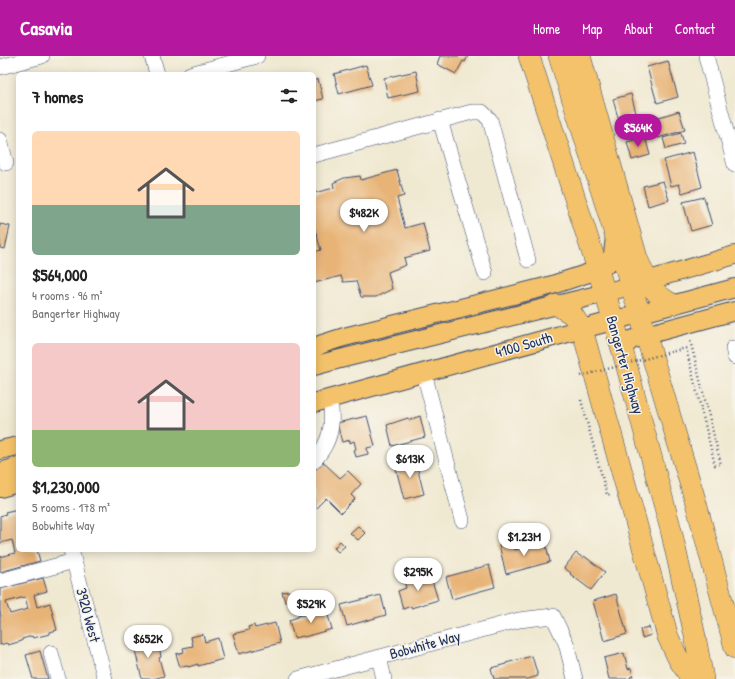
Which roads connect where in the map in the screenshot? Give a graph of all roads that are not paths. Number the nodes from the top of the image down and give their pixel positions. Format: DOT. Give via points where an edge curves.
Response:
graph roads {
  1 [pos="42,56"];
  2 [pos="152,56"];
  3 [pos="257,56"];
  4 [pos="529,56"];
  5 [pos="559,56"];
  6 [pos="580,56"];
  7 [pos="706,56"];
  8 [pos="0,67"];
  9 [pos="156,72"];
  10 [pos="197,72"];
  11 [pos="440,120"];
  12 [pos="0,140"];
  13 [pos="316,154"];
  14 [pos="6,163"];
  15 [pos="735,165"];
  16 [pos="615,236"];
  17 [pos="735,255"];
  18 [pos="528,260"];
  19 [pos="598,270"];
  20 [pos="485,273"];
  21 [pos="639,283"];
  22 [pos="735,288"];
  23 [pos="605,293"];
  24 [pos="672,304"];
  25 [pos="557,305"];
  26 [pos="735,311"];
  27 [pos="639,313"];
  28 [pos="613,320"];
  29 [pos="582,329"];
  30 [pos="646,335"];
  31 [pos="316,347"];
  32 [pos="735,348"];
  33 [pos="622,349"];
  34 [pos="735,357"];
  35 [pos="316,365"];
  36 [pos="424,373"];
  37 [pos="322,401"];
  38 [pos="16,446"];
  39 [pos="0,450"];
  40 [pos="316,458"];
  41 [pos="16,468"];
  42 [pos="0,472"];
  43 [pos="16,484"];
  44 [pos="0,488"];
  45 [pos="462,520"];
  46 [pos="72,555"];
  47 [pos="0,581"];
  48 [pos="735,648"];
  49 [pos="51,653"];
  50 [pos="379,658"];
  51 [pos="58,679"];
  52 [pos="105,679"];
  53 [pos="298,679"];
  54 [pos="384,679"];
  55 [pos="575,679"];
  56 [pos="692,679"];
  57 [pos="703,679"];
  1 -- 8 [label="street"];
  2 -- 9 [label="street"];
  3 -- 10 [label="street"];
  4 -- 19 [label="highway, Bangerter Highway"];
  5 -- 16 [label="highway, Bangerter Highway"];
  6 -- 21 [label="highway" via="637,258"];
  7 -- 15 [label="street"];
  11 -- 13 [label="street"];
  11 -- 18 [label="street" via="472,112 482,112 490,120"];
  11 -- 20 [label="street"];
  12 -- 14 [label="street"];
  16 -- 19 [label="main road" via="613,255 607,264"];
  16 -- 21 [label="highway, Bangerter Highway"];
  17 -- 21 [label="main road, 4100 South"];
  19 -- 23 [label="highway, Bangerter Highway"];
  19 -- 31 [label="main road" via="549,286 344,337"];
  21 -- 23 [label="main road, 4100 South"];
  21 -- 24 [label="highway"];
  21 -- 27 [label="highway, Bangerter Highway"];
  22 -- 24 [label="main road, 4100 South"];
  23 -- 25 [label="main road, 4100 South"];
  23 -- 28 [label="highway, Bangerter Highway"];
  24 -- 27 [label="main road, 4100 South"];
  25 -- 29 [label="highway" via="572,314"];
  25 -- 35 [label="main road, 4100 South"];
  26 -- 30 [label="main road"];
  27 -- 28 [label="main road, 4100 South"];
  27 -- 30 [label="highway, Bangerter Highway"];
  28 -- 29 [label="main road, 4100 South"];
  28 -- 33 [label="highway, Bangerter Highway"];
  29 -- 36 [label="main road, 4100 South"];
  29 -- 56 [label="highway" via="668,637 678,660"];
  30 -- 33 [label="main road" via="631,340"];
  30 -- 48 [label="highway, Bangerter Highway" via="696,503"];
  32 -- 34 [label="street"];
  33 -- 57 [label="highway, Bangerter Highway" via="671,530"];
  36 -- 37 [label="main road, 4100 South"];
  36 -- 45 [label="street"];
  37 -- 40 [label="street" via="332,413 332,426 325,445"];
  38 -- 39 [label="main road"];
  41 -- 42 [label="main road"];
  43 -- 44 [label="main road"];
  46 -- 47 [label="street"];
  46 -- 52 [label="street, 3920 West"];
  49 -- 51 [label="street"];
  50 -- 53 [label="street, Bobwhite Way"];
  50 -- 54 [label="street"];
  50 -- 55 [label="street, Bobwhite Way" via="519,620 553,616 566,643"];
}
